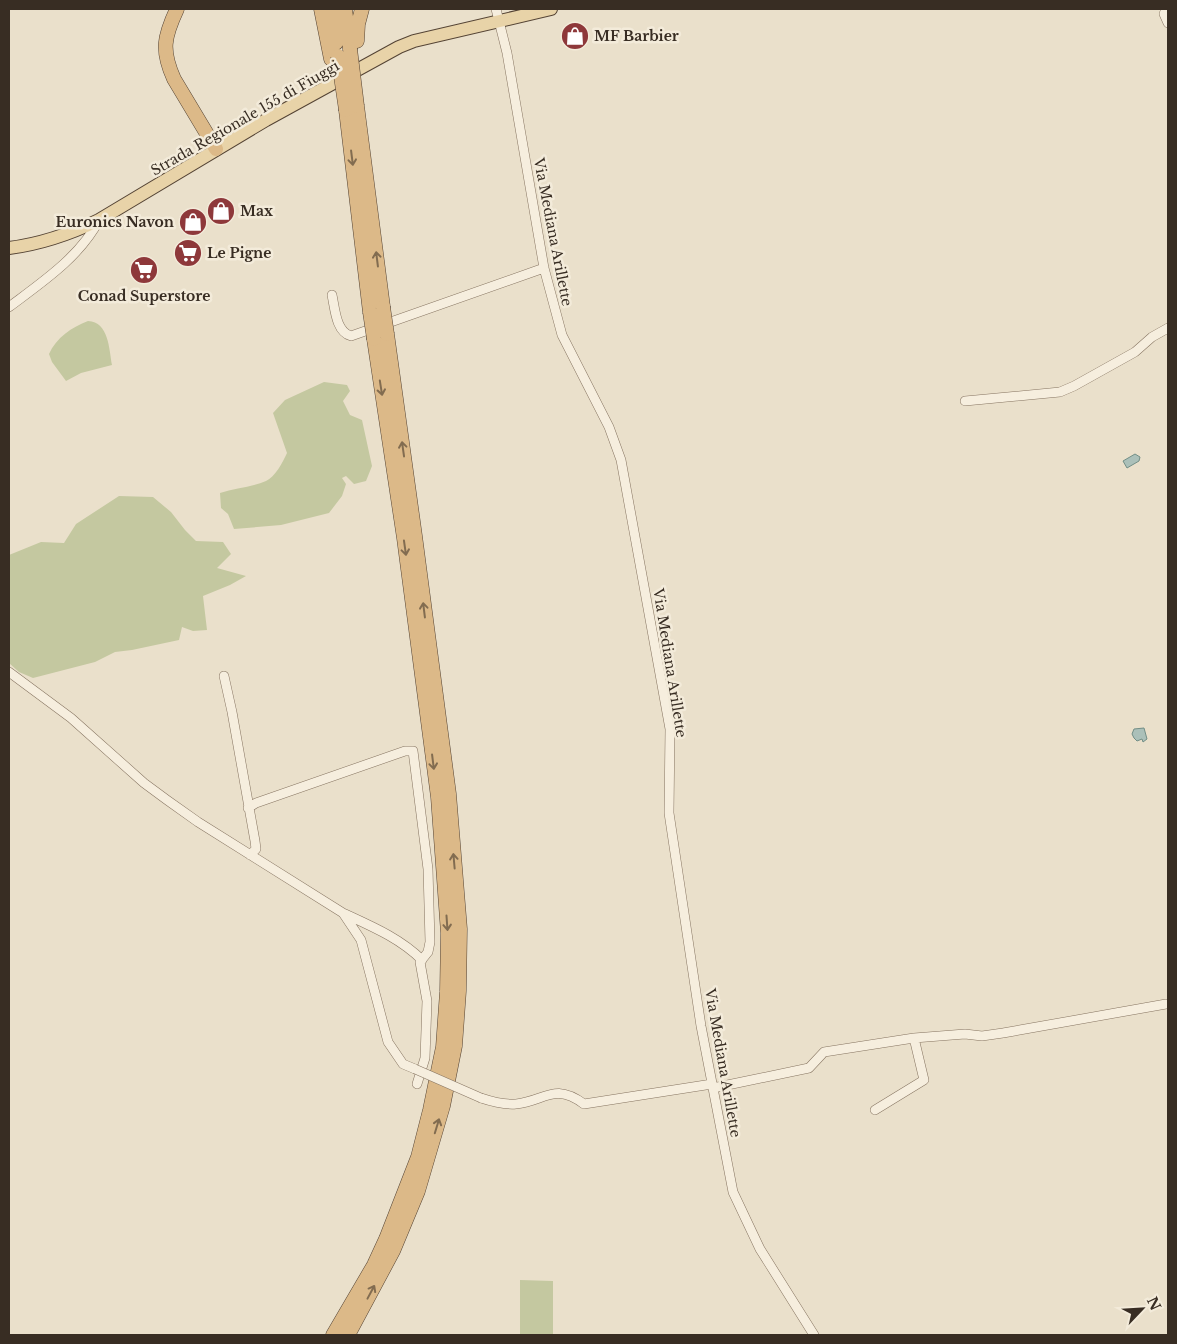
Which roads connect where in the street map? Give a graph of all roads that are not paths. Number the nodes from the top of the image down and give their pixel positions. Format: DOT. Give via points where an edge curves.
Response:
graph roads {
  1 [pos="176,9"];
  2 [pos="321,9"];
  3 [pos="332,9"];
  4 [pos="345,9"];
  5 [pos="362,9"];
  6 [pos="551,9"];
  7 [pos="1166,9"];
  8 [pos="497,15"];
  9 [pos="1168,23"];
  10 [pos="344,51"];
  11 [pos="349,87"];
  12 [pos="216,149"];
  13 [pos="99,220"];
  14 [pos="9,248"];
  15 [pos="544,268"];
  16 [pos="332,295"];
  17 [pos="9,307"];
  18 [pos="1168,328"];
  19 [pos="380,337"];
  20 [pos="965,401"];
  21 [pos="9,672"];
  22 [pos="224,676"];
  23 [pos="248,808"];
  24 [pos="250,855"];
  25 [pos="343,913"];
  26 [pos="422,960"];
  27 [pos="1166,1004"];
  28 [pos="914,1038"];
  29 [pos="417,1084"];
  30 [pos="713,1086"];
  31 [pos="875,1110"];
  32 [pos="333,1335"];
  33 [pos="348,1335"];
  34 [pos="814,1335"];
  1 -- 12 [label="highway" via="164,44 168,66"];
  2 -- 10 [label="highway"];
  3 -- 10 [label="highway"];
  4 -- 10 [label="highway"];
  5 -- 10 [label="highway"];
  6 -- 8 [label="main road, Strada Regionale 155 di Fiuggi"];
  7 -- 9 [label="street" via="1164,14"];
  8 -- 12 [label="main road, Strada Regionale 155 di Fiuggi" via="399,47"];
  8 -- 15 [label="street, Via Mediana Arillette" via="509,63"];
  10 -- 11 [label="highway, bridge"];
  10 -- 11 [label="highway" via="359,73"];
  11 -- 19 [label="highway, bridge"];
  12 -- 13 [label="main road, Strada Regionale 155 di Fiuggi"];
  13 -- 14 [label="main road, Strada Regionale 155 di Fiuggi" via="34,245"];
  13 -- 17 [label="street" via="74,253"];
  15 -- 16 [label="street" via="351,336 340,329"];
  15 -- 30 [label="street, Via Mediana Arillette" via="562,335 610,427 621,460 670,729 669,813"];
  18 -- 20 [label="street" via="1135,352 1060,392"];
  19 -- 32 [label="highway, one-way" via="438,797 448,933 447,992 443,1047 418,1157 386,1239"];
  33 -- 19 [label="highway, one-way" via="392,1251 418,1191 443,1106 455,1046 459,991 460,929 449,794 416,536"];
  21 -- 24 [label="street" via="71,718 167,800"];
  22 -- 23 [label="street"];
  23 -- 24 [label="street" via="256,848"];
  23 -- 26 [label="street" via="396,754 413,751 428,869 430,942"];
  24 -- 25 [label="street"];
  25 -- 26 [label="street" via="411,948"];
  25 -- 30 [label="street, bridge" via="361,940 388,1042 403,1064 497,1104 517,1104 552,1093 565,1094 584,1104"];
  26 -- 29 [label="street" via="427,1001 425,1058"];
  27 -- 28 [label="street" via="996,1034"];
  28 -- 30 [label="street" via="824,1052 809,1068"];
  28 -- 31 [label="street" via="924,1080"];
  30 -- 34 [label="street, Via Mediana Arillette" via="733,1192 760,1249"];
}
